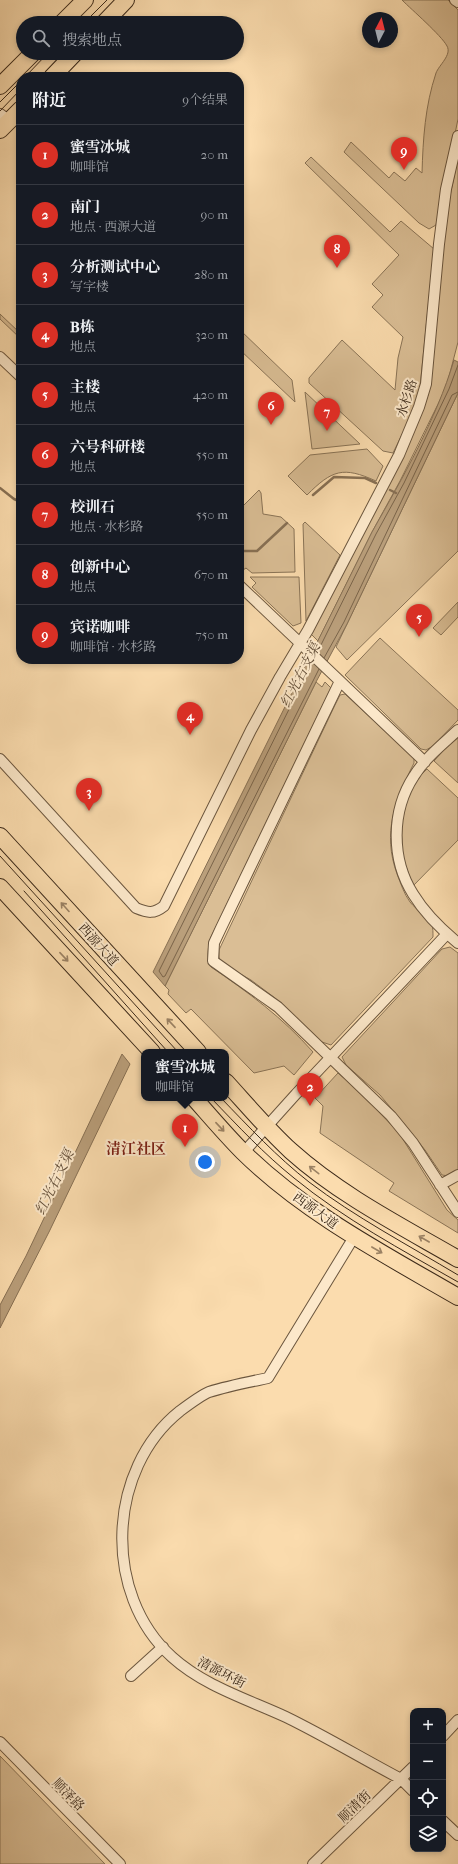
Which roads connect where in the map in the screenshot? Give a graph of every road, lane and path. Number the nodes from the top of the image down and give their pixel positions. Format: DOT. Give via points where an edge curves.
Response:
graph roads {
  1 [pos="85,0"];
  2 [pos="126,0"];
  3 [pos="455,0"];
  4 [pos="458,2"];
  5 [pos="69,16"];
  6 [pos="111,16"];
  7 [pos="26,60"];
  8 [pos="68,60"];
  9 [pos="57,72"];
  10 [pos="0,86"];
  11 [pos="16,113"];
  12 [pos="3,122"];
  13 [pos="458,136"];
  14 [pos="0,358"];
  15 [pos="16,373"];
  16 [pos="244,590"];
  17 [pos="300,644"];
  18 [pos="340,681"];
  19 [pos="458,730"];
  20 [pos="0,759"];
  21 [pos="425,762"];
  22 [pos="0,836"];
  23 [pos="0,887"];
  24 [pos="447,934"];
  25 [pos="458,943"];
  26 [pos="149,1049"];
  27 [pos="195,1049"];
  28 [pos="332,1058"];
  29 [pos="229,1085"];
  30 [pos="197,1101"];
  31 [pos="267,1126"];
  32 [pos="244,1152"];
  33 [pos="458,1175"];
  34 [pos="440,1185"];
  35 [pos="458,1212"];
  36 [pos="354,1236"];
  37 [pos="458,1259"];
  38 [pos="458,1297"];
  39 [pos="163,1647"];
  40 [pos="131,1676"];
  41 [pos="458,1720"];
  42 [pos="446,1733"];
  43 [pos="0,1742"];
  44 [pos="410,1770"];
  45 [pos="401,1779"];
  46 [pos="410,1788"];
  47 [pos="446,1824"];
  48 [pos="458,1836"];
  49 [pos="120,1864"];
  50 [pos="313,1864"];
  1 -- 5 [label="main road"];
  2 -- 6 [label="main road"];
  3 -- 4 [label="street"];
  7 -- 10 [label="main road"];
  8 -- 9 [label="main road"];
  11 -- 12 [label="main road"];
  13 -- 17 [label="street, 水杉路" via="446,189 438,244 423,397 399,454"];
  14 -- 15 [label="street"];
  16 -- 17 [label="street"];
  17 -- 18 [label="street"];
  17 -- 20 [label="street, 水杉路" via="251,730 164,906 157,911 151,913 136,908"];
  18 -- 21 [label="street"];
  18 -- 28 [label="street" via="221,928 213,951 214,961 219,966 278,1007"];
  19 -- 21 [label="street"];
  21 -- 24 [label="street" via="414,775 403,798 397,827 398,849 406,880 413,895"];
  27 -- 22 [label="main road, 西源大道, one-way"];
  23 -- 26 [label="main road, one-way"];
  24 -- 25 [label="street"];
  24 -- 28 [label="street"];
  28 -- 31 [label="street"];
  28 -- 34 [label="street" via="391,1116 413,1143"];
  29 -- 31 [label="main road"];
  30 -- 32 [label="main road, 西源大道, one-way"];
  31 -- 32 [label="street"];
  37 -- 31 [label="main road, one-way" via="319,1174 291,1151"];
  32 -- 36 [label="main road, 西源大道" via="306,1204"];
  33 -- 34 [label="street"];
  34 -- 35 [label="street"];
  36 -- 38 [label="main road, 西源大道, one-way"];
  36 -- 39 [label="street, 清源环街" via="268,1378 208,1393 179,1411 156,1435 140,1459 128,1492 122,1523 123,1559 131,1595 148,1629"];
  39 -- 40 [label="street"];
  39 -- 45 [label="street, 清源环街" via="199,1678 288,1718"];
  41 -- 42 [label="street"];
  43 -- 49 [label="street, 顺泽路"];
  44 -- 45 [label="street, 顺清街"];
  45 -- 46 [label="street, 清源环街"];
  45 -- 50 [label="street, 顺清街"];
  47 -- 48 [label="street"];
}
